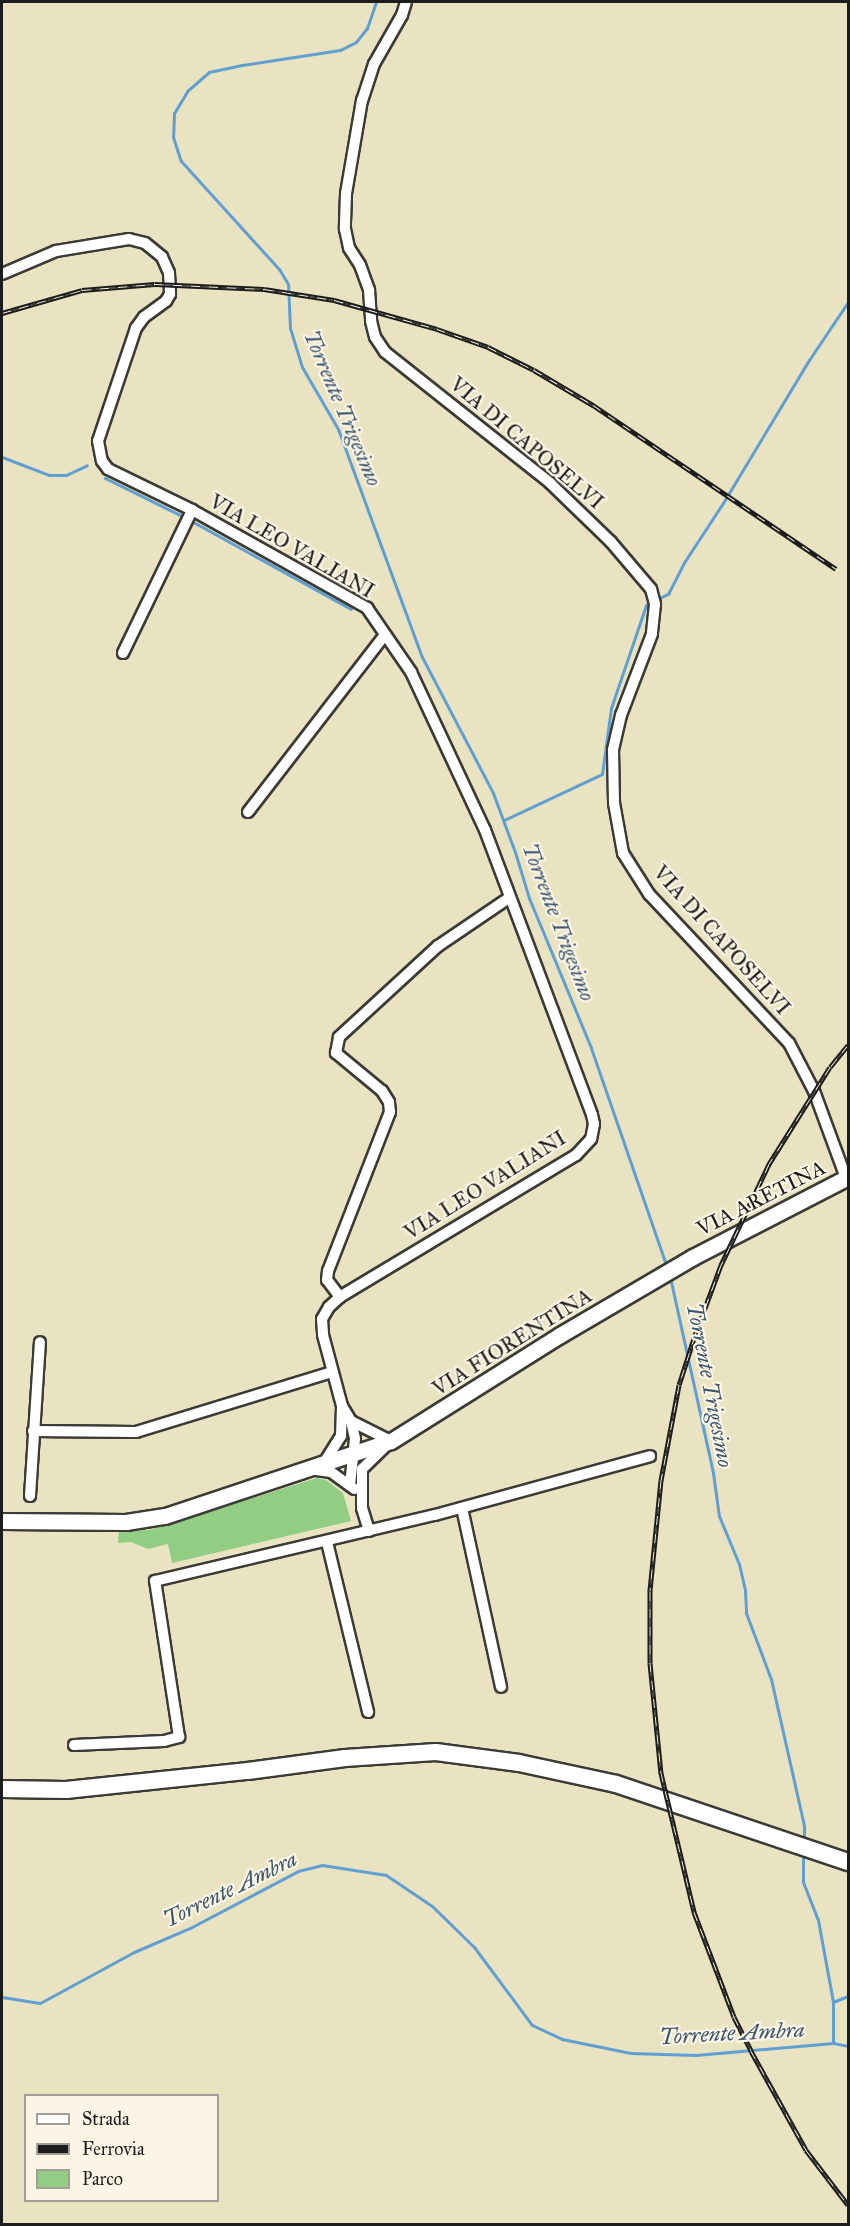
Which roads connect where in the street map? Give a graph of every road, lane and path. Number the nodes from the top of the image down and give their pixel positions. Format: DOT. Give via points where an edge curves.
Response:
graph roads {
  1 [pos="406,2"];
  2 [pos="2,274"];
  3 [pos="192,510"];
  4 [pos="385,635"];
  5 [pos="123,653"];
  6 [pos="248,812"];
  7 [pos="509,898"];
  8 [pos="847,1178"];
  9 [pos="693,1257"];
  10 [pos="340,1297"];
  11 [pos="40,1342"];
  12 [pos="332,1372"];
  13 [pos="342,1406"];
  14 [pos="351,1421"];
  15 [pos="33,1431"];
  16 [pos="341,1436"];
  17 [pos="391,1441"];
  18 [pos="351,1455"];
  19 [pos="650,1456"];
  20 [pos="316,1467"];
  21 [pos="362,1469"];
  22 [pos="350,1485"];
  23 [pos="360,1494"];
  24 [pos="30,1496"];
  25 [pos="462,1508"];
  26 [pos="2,1521"];
  27 [pos="369,1531"];
  28 [pos="327,1542"];
  29 [pos="501,1686"];
  30 [pos="368,1712"];
  31 [pos="74,1744"];
  32 [pos="2,1789"];
  33 [pos="847,1862"];
  1 -- 8 [label="street, VIA DI CAPOSELVI" via="374,64 362,100 346,194 345,229 349,248 369,290 375,338 385,352 550,483 611,542 651,590 655,604 652,634 621,715 613,750 614,803 623,853 649,894 789,1043 814,1091"];
  2 -- 3 [label="street, VIA LEO VALIANI" via="56,251 129,239 146,243 162,256 169,273 170,294 136,328 98,441 99,451 108,469"];
  3 -- 4 [label="street, VIA LEO VALIANI" via="359,602 368,608"];
  3 -- 5 [label="street"];
  4 -- 6 [label="street"];
  4 -- 7 [label="street, VIA LEO VALIANI" via="411,672 485,830"];
  7 -- 10 [label="street" via="438,946 339,1037 336,1053 382,1091 390,1112 328,1271 327,1280"];
  7 -- 10 [label="street, VIA LEO VALIANI" via="592,1115 591,1139 576,1155"];
  8 -- 9 [label="street, VIA ARETINA"];
  9 -- 17 [label="street, VIA FIORENTINA"];
  10 -- 12 [label="street, VIA LEO VALIANI" via="322,1319"];
  11 -- 15 [label="street"];
  12 -- 13 [label="street, VIA LEO VALIANI"];
  12 -- 15 [label="street" via="136,1432"];
  13 -- 14 [label="street, VIA LEO VALIANI"];
  13 -- 16 [label="street"];
  14 -- 17 [label="street"];
  14 -- 18 [label="street, VIA LEO VALIANI" via="355,1439"];
  15 -- 24 [label="street"];
  16 -- 18 [label="street"];
  16 -- 20 [label="street"];
  17 -- 18 [label="street, VIA FIORENTINA"];
  17 -- 21 [label="street"];
  18 -- 20 [label="street, VIA FIORENTINA"];
  18 -- 21 [label="street"];
  18 -- 22 [label="street, VIA LEO VALIANI"];
  19 -- 25 [label="street"];
  20 -- 22 [label="street"];
  20 -- 26 [label="street, VIA FIORENTINA" via="165,1516 126,1522"];
  21 -- 23 [label="street"];
  22 -- 23 [label="street"];
  23 -- 27 [label="street"];
  25 -- 27 [label="street"];
  25 -- 29 [label="street"];
  27 -- 28 [label="street"];
  28 -- 30 [label="street"];
  28 -- 31 [label="street" via="155,1581 179,1737"];
  32 -- 33 [label="main road" via="66,1790 345,1758 436,1752 519,1763 616,1784"];
}
